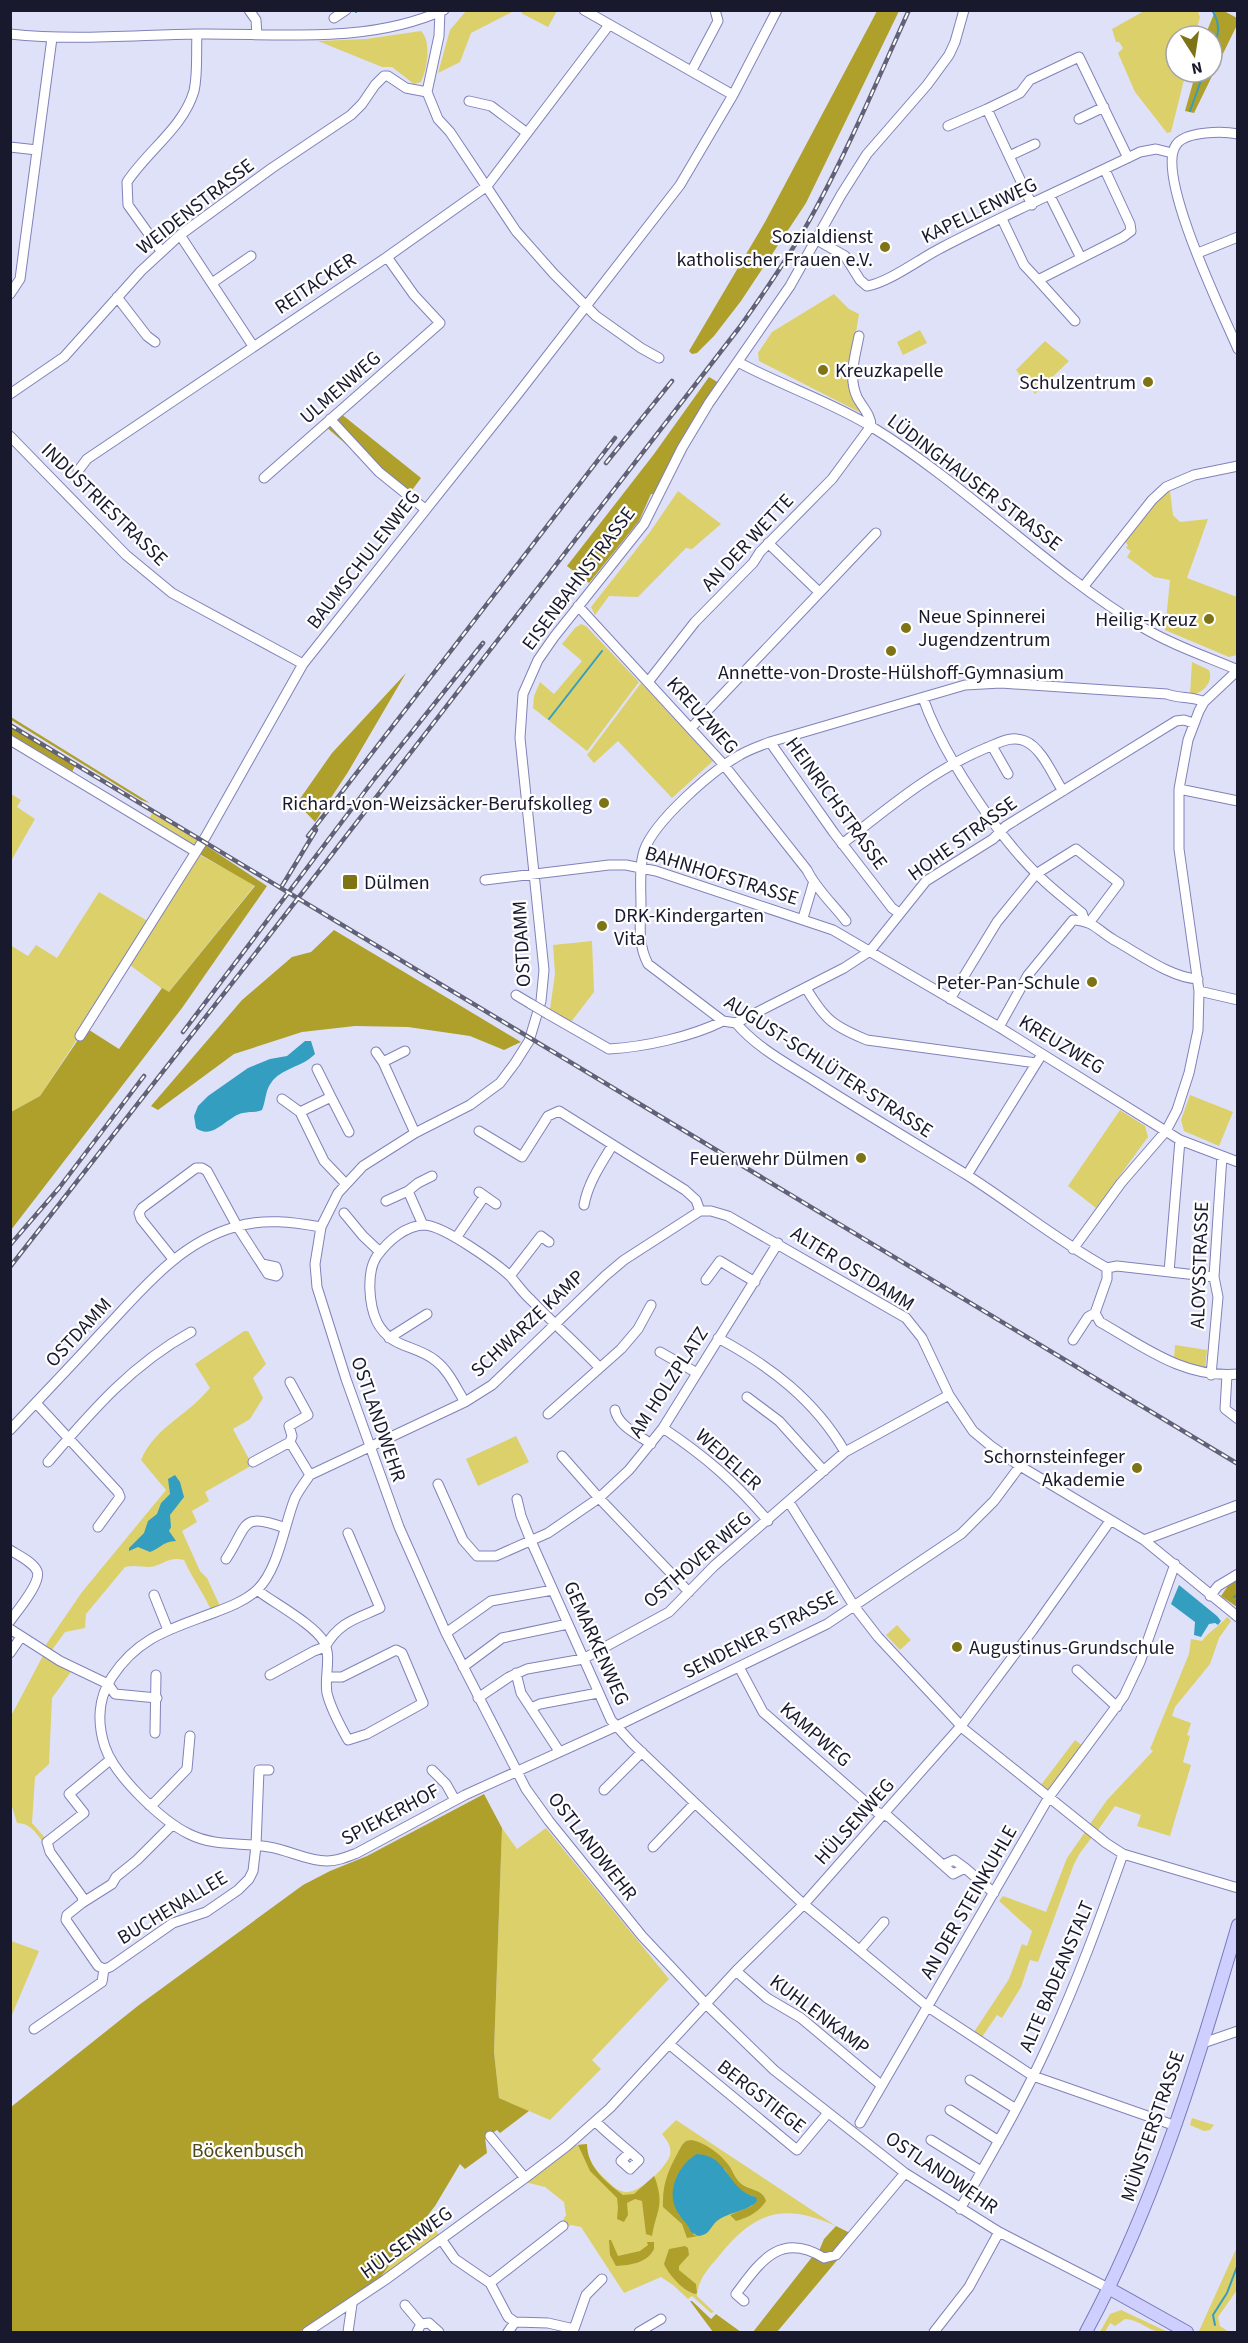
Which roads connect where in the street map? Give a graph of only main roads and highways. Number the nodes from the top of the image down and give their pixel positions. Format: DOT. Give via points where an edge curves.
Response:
graph roads {
  1 [pos="1238,1925"];
  2 [pos="1110,2289"];
  3 [pos="1086,2332"];
  4 [pos="1187,2332"];
  1 -- 2 [label="main road, MÜNSTERSTRASSE" via="1176,2126"];
  2 -- 3 [label="main road, MÜNSTERSTRASSE"];
  2 -- 4 [label="main road"];
}
